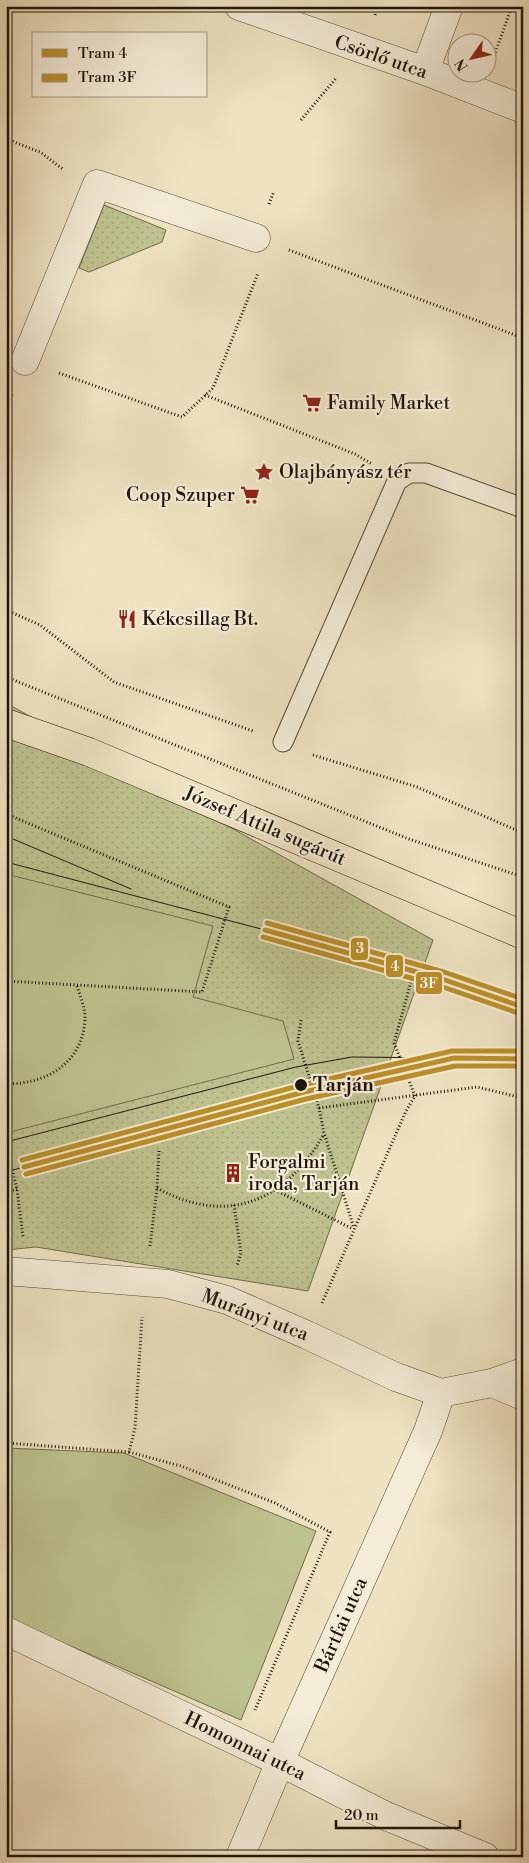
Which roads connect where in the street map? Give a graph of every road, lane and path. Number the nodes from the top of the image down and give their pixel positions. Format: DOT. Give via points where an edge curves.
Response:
graph roads {
  1 [pos="239,6"];
  2 [pos="449,6"];
  3 [pos="512,6"];
  4 [pos="496,50"];
  5 [pos="424,71"];
  6 [pos="523,108"];
  7 [pos="6,139"];
  8 [pos="97,184"];
  9 [pos="274,191"];
  10 [pos="263,240"];
  11 [pos="523,338"];
  12 [pos="25,361"];
  13 [pos="205,395"];
  14 [pos="398,481"];
  15 [pos="523,508"];
  16 [pos="6,676"];
  17 [pos="6,723"];
  18 [pos="283,742"];
  19 [pos="6,814"];
  20 [pos="523,877"];
  21 [pos="523,935"];
  22 [pos="417,960"];
  23 [pos="6,981"];
  24 [pos="77,986"];
  25 [pos="301,1020"];
  26 [pos="6,1084"];
  27 [pos="415,1096"];
  28 [pos="523,1098"];
  29 [pos="319,1108"];
  30 [pos="324,1133"];
  31 [pos="6,1146"];
  32 [pos="159,1151"];
  33 [pos="157,1188"];
  34 [pos="17,1189"];
  35 [pos="275,1190"];
  36 [pos="6,1192"];
  37 [pos="234,1205"];
  38 [pos="22,1229"];
  39 [pos="354,1229"];
  40 [pos="241,1253"];
  41 [pos="6,1271"];
  42 [pos="146,1283"];
  43 [pos="308,1335"];
  44 [pos="523,1372"];
  45 [pos="492,1383"];
  46 [pos="441,1393"];
  47 [pos="523,1396"];
  48 [pos="6,1443"];
  49 [pos="129,1452"];
  50 [pos="6,1631"];
  51 [pos="241,1743"];
  52 [pos="280,1762"];
  53 [pos="240,1857"];
  54 [pos="485,1857"];
  1 -- 5 [label="street, Csörlő utca"];
  2 -- 5 [label="street"];
  3 -- 4 [label="path"];
  5 -- 6 [label="street, Csörlő utca"];
  7 -- 8 [label="path" via="40,152 60,168"];
  8 -- 10 [label="street"];
  8 -- 12 [label="street"];
  9 -- 10 [label="path"];
  10 -- 11 [label="path"];
  10 -- 13 [label="path" via="213,388"];
  12 -- 13 [label="path" via="182,417"];
  13 -- 14 [label="path" via="355,454"];
  14 -- 15 [label="lane" via="409,473 426,473"];
  14 -- 18 [label="lane"];
  16 -- 20 [label="path" via="409,839"];
  17 -- 21 [label="main road, József Attila sugárút" via="89,752"];
  19 -- 24 [label="path" via="229,907 202,992"];
  22 -- 27 [label="path" via="394,1044"];
  23 -- 24 [label="path"];
  24 -- 26 [label="path" via="85,1019 79,1046 62,1067 43,1079"];
  25 -- 29 [label="path" via="298,1042"];
  27 -- 28 [label="path" via="477,1087"];
  27 -- 29 [label="path"];
  27 -- 39 [label="path"];
  29 -- 30 [label="path"];
  30 -- 35 [label="path" via="297,1172"];
  30 -- 39 [label="path"];
  31 -- 34 [label="path"];
  32 -- 33 [label="path"];
  33 -- 37 [label="path" via="194,1204"];
  33 -- 42 [label="path"];
  34 -- 36 [label="path"];
  34 -- 38 [label="path"];
  35 -- 37 [label="path"];
  35 -- 39 [label="path"];
  37 -- 40 [label="path"];
  39 -- 43 [label="path"];
  41 -- 42 [label="street, Murányi utca"];
  42 -- 43 [label="street, Murányi utca" via="168,1284 227,1300"];
  42 -- 49 [label="path" via="134,1428"];
  43 -- 46 [label="street, Murányi utca" via="396,1377"];
  44 -- 45 [label="street"];
  45 -- 46 [label="street"];
  45 -- 47 [label="street"];
  46 -- 52 [label="street, Bártfai utca" via="428,1431"];
  48 -- 49 [label="path"];
  49 -- 51 [label="path" via="181,1466 275,1503 330,1532"];
  50 -- 51 [label="street, Homonnai utca"];
  51 -- 52 [label="street, Homonnai utca"];
  52 -- 53 [label="street, Bártfai utca"];
  52 -- 54 [label="street, Homonnai utca" via="386,1816"];
}
